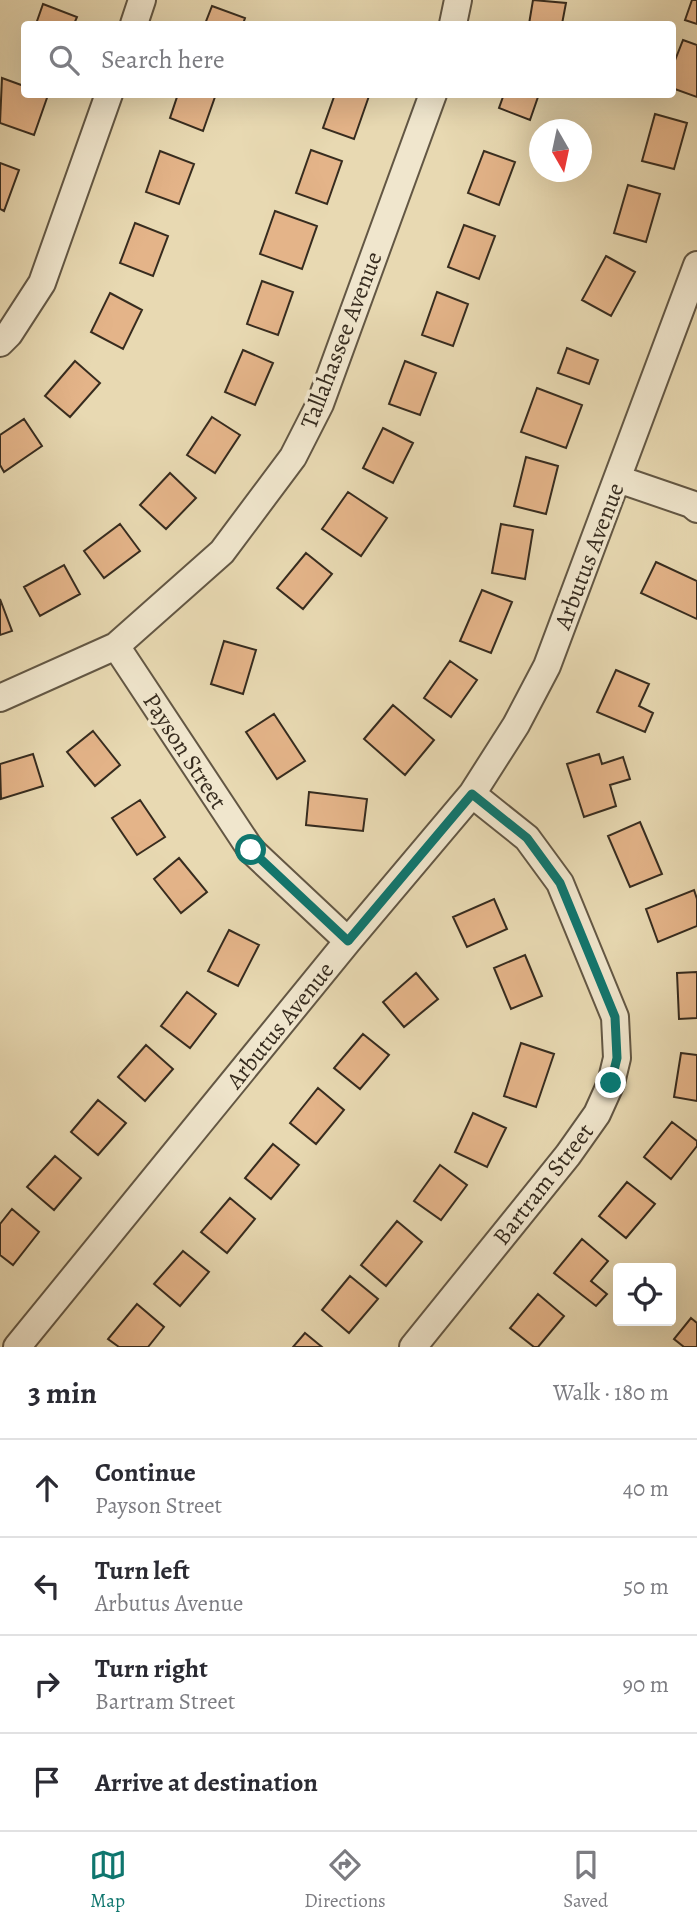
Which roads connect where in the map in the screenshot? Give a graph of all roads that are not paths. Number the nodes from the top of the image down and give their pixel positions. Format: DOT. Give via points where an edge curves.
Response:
graph roads {
  1 [pos="142,0"];
  2 [pos="458,0"];
  3 [pos="135,21"];
  4 [pos="454,21"];
  5 [pos="108,98"];
  6 [pos="432,98"];
  7 [pos="697,265"];
  8 [pos="0,343"];
  9 [pos="618,479"];
  10 [pos="697,509"];
  11 [pos="116,646"];
  12 [pos="0,698"];
  13 [pos="472,794"];
  14 [pos="348,941"];
  15 [pos="17,1347"];
  16 [pos="413,1347"];
  1 -- 3 [label="street"];
  2 -- 4 [label="street"];
  5 -- 8 [label="street" via="42,283"];
  6 -- 11 [label="street, Tallahassee Avenue" via="320,404 293,457 222,552"];
  7 -- 9 [label="street, Arbutus Avenue"];
  9 -- 10 [label="street"];
  9 -- 13 [label="street, Arbutus Avenue" via="547,666"];
  11 -- 12 [label="street, Tallahassee Avenue"];
  11 -- 14 [label="street, Payson Street" via="251,850"];
  13 -- 14 [label="street, Arbutus Avenue"];
  13 -- 16 [label="street, Bartram Street" via="527,838 560,883 615,1017 617,1058 597,1114"];
  14 -- 15 [label="street, Arbutus Avenue"];
}
